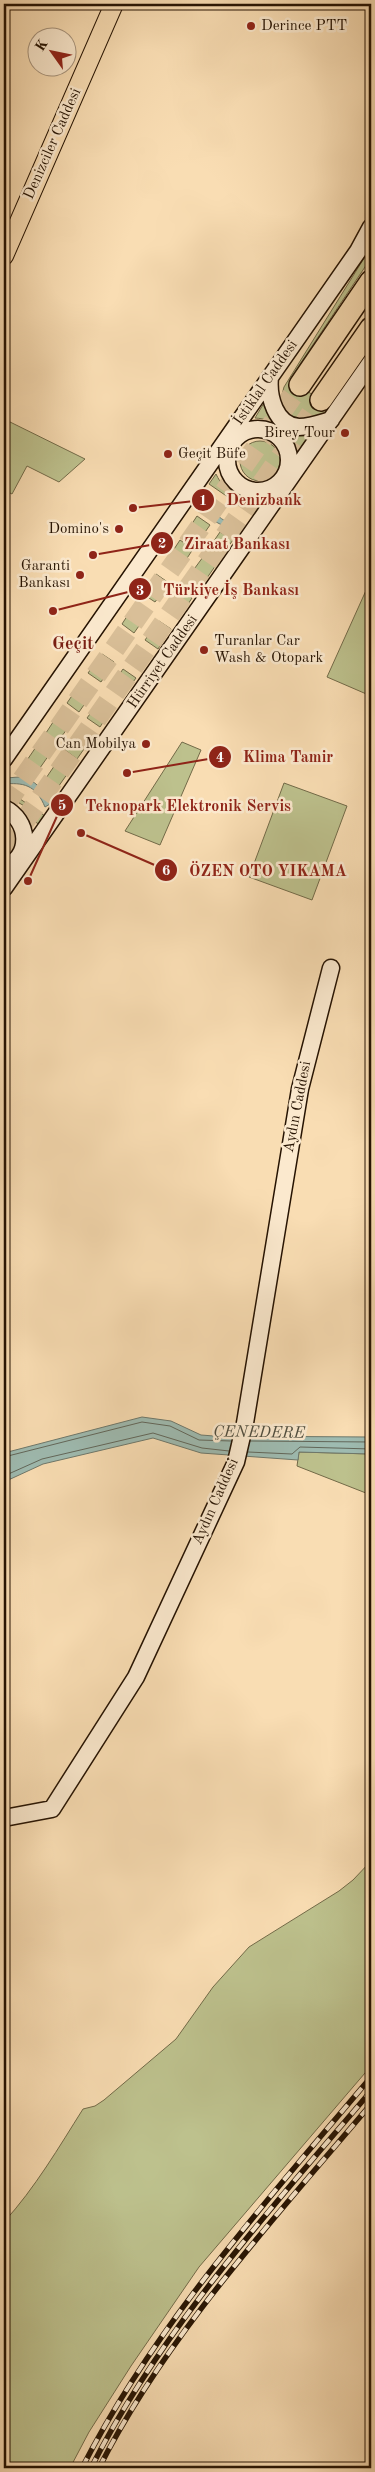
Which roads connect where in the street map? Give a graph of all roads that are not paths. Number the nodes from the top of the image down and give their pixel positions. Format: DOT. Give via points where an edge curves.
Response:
graph roads {
  1 [pos="114,4"];
  2 [pos="371,227"];
  3 [pos="4,256"];
  4 [pos="371,281"];
  5 [pos="371,328"];
  6 [pos="371,362"];
  7 [pos="270,377"];
  8 [pos="300,385"];
  9 [pos="321,400"];
  10 [pos="331,420"];
  11 [pos="236,428"];
  12 [pos="231,445"];
  13 [pos="216,456"];
  14 [pos="284,483"];
  15 [pos="4,759"];
  16 [pos="4,808"];
  17 [pos="38,838"];
  18 [pos="21,853"];
  19 [pos="10,869"];
  20 [pos="4,888"];
  21 [pos="331,968"];
  22 [pos="4,1818"];
  1 -- 3 [label="main road, Denizciler Caddesi"];
  2 -- 7 [label="main road, İstiklal Caddesi" via="358,251"];
  4 -- 8 [label="highway"];
  5 -- 9 [label="highway"];
  6 -- 10 [label="main road, Hürriyet Caddesi"];
  7 -- 10 [label="main road" via="270,395 277,413 284,420 299,427"];
  7 -- 11 [label="main road, İstiklal Caddesi"];
  10 -- 14 [label="main road, Hürriyet Caddesi"];
  11 -- 12 [label="main road"];
  11 -- 13 [label="main road, İstiklal Caddesi"];
  12 -- 13 [label="main road"];
  12 -- 14 [label="main road" via="228,470 240,486 260,492"];
  12 -- 14 [label="main road" via="242,433 252,430 272,432 280,438 290,455"];
  13 -- 15 [label="main road, İstiklal Caddesi"];
  14 -- 17 [label="main road, Hürriyet Caddesi" via="214,590"];
  16 -- 18 [label="main road" via="13,813 24,830"];
  17 -- 18 [label="main road"];
  17 -- 19 [label="main road, Hürriyet Caddesi"];
  18 -- 19 [label="main road"];
  19 -- 20 [label="main road, Hürriyet Caddesi"];
  21 -- 22 [label="main road, Aydın Caddesi" via="296,1113 236,1462 136,1677 92,1748 52,1809"];
}
